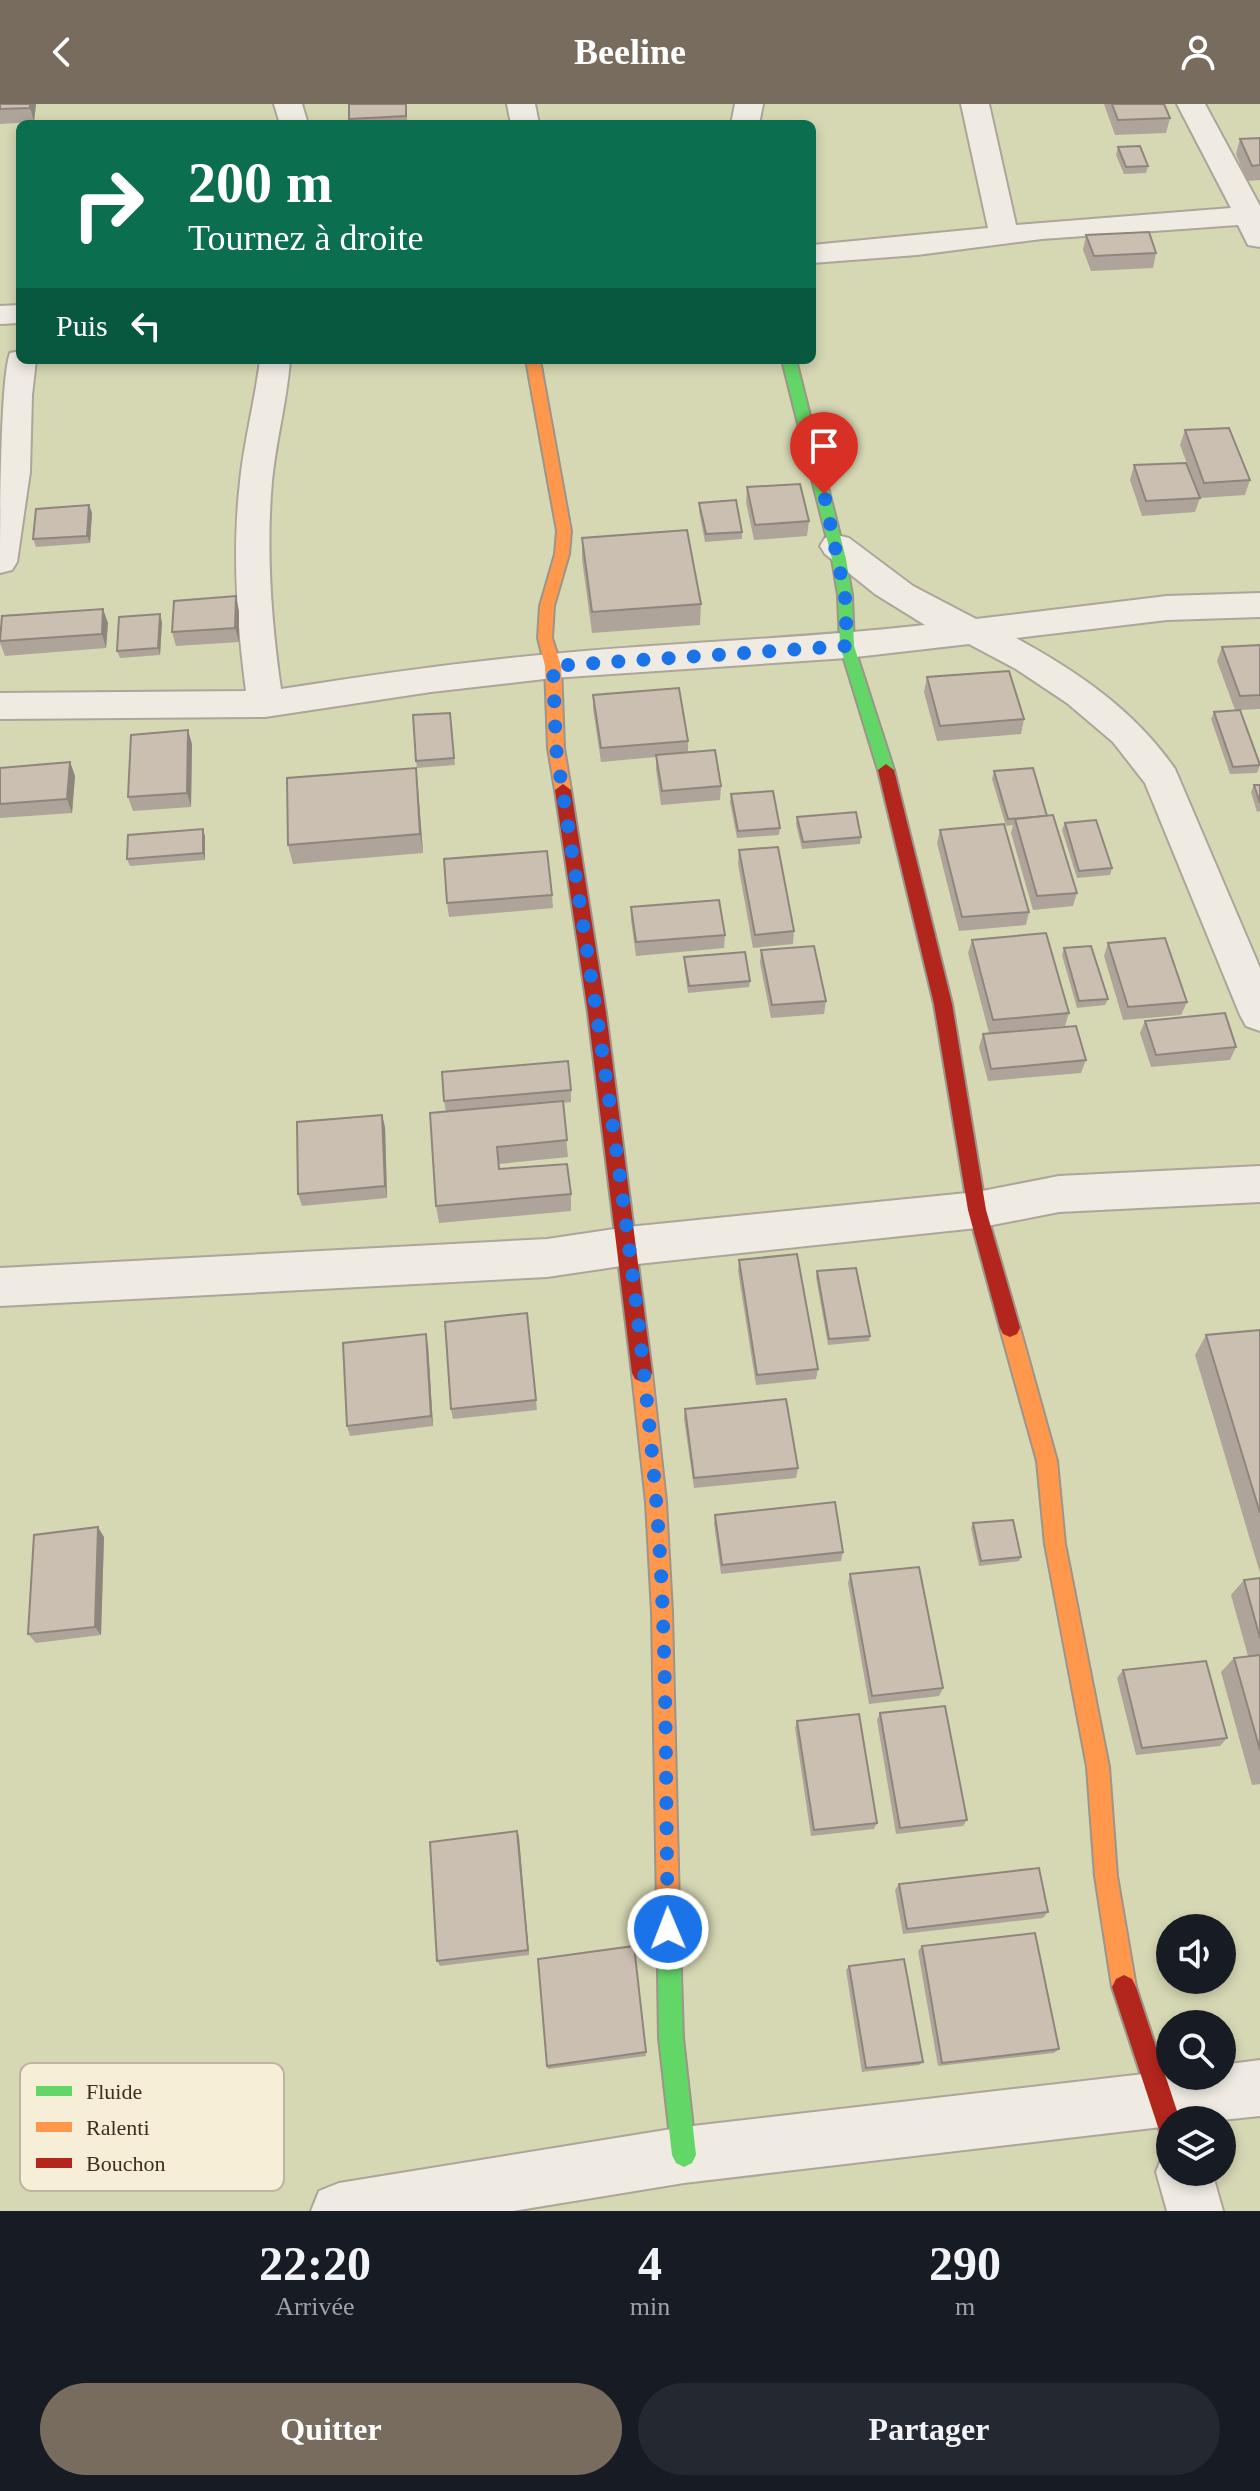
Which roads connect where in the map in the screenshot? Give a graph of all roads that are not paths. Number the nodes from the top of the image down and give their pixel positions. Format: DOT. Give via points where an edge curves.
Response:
graph roads {
  1 [pos="975,104"];
  2 [pos="1191,104"];
  3 [pos="1255,215"];
  4 [pos="1004,235"];
  5 [pos="1260,244"];
  6 [pos="816,254"];
  7 [pos="20,364"];
  8 [pos="274,364"];
  9 [pos="534,364"];
  10 [pos="790,364"];
  11 [pos="837,546"];
  12 [pos="0,562"];
  13 [pos="1260,605"];
  14 [pos="976,632"];
  15 [pos="847,646"];
  16 [pos="553,666"];
  17 [pos="265,704"];
  18 [pos="0,706"];
  19 [pos="1260,1015"];
  20 [pos="1260,1184"];
  21 [pos="977,1210"];
  22 [pos="628,1246"];
  23 [pos="0,1287"];
  24 [pos="1260,2088"];
  25 [pos="1163,2106"];
  26 [pos="1195,2106"];
  27 [pos="1156,2115"];
  28 [pos="684,2155"];
  29 [pos="1188,2186"];
  30 [pos="339,2211"];
  31 [pos="1195,2211"];
  1 -- 4 [label="street"];
  2 -- 3 [label="street"];
  3 -- 4 [label="street"];
  3 -- 5 [label="street"];
  4 -- 6 [label="street"];
  7 -- 12 [label="street" via="14,472"];
  8 -- 17 [label="street" via="252,537"];
  9 -- 16 [label="street" via="564,531 547,606 545,638"];
  10 -- 11 [label="street"];
  11 -- 14 [label="street" via="908,599"];
  11 -- 15 [label="street"];
  13 -- 14 [label="street" via="1167,608"];
  14 -- 15 [label="street"];
  14 -- 19 [label="street" via="1061,682 1147,753"];
  15 -- 16 [label="street"];
  15 -- 21 [label="street" via="895,801 929,943"];
  16 -- 17 [label="street"];
  16 -- 22 [label="street" via="556,748"];
  17 -- 18 [label="street"];
  20 -- 21 [label="street" via="1109,1189"];
  21 -- 22 [label="street"];
  21 -- 25 [label="street" via="1047,1461 1055,1544 1098,1767 1106,1876 1124,1988"];
  22 -- 23 [label="street" via="547,1258"];
  22 -- 28 [label="street" via="657,1517 671,2038"];
  24 -- 26 [label="street"];
  27 -- 28 [label="street"];
  28 -- 30 [label="street"];
  29 -- 31 [label="street"];
}
